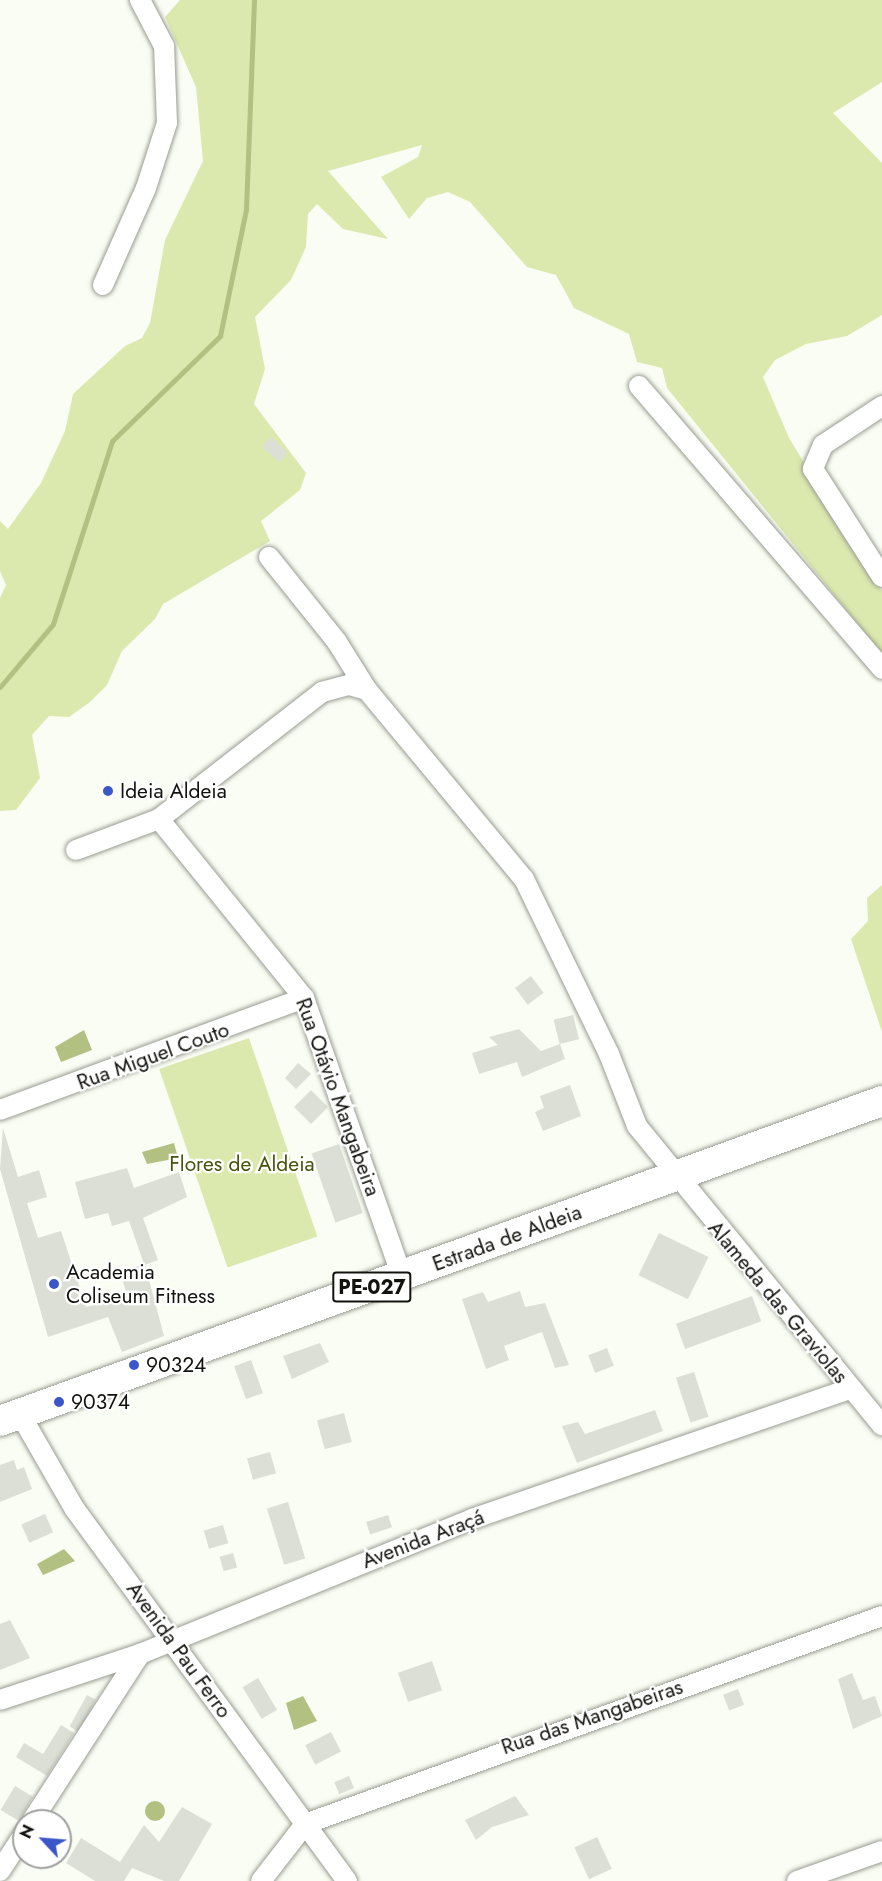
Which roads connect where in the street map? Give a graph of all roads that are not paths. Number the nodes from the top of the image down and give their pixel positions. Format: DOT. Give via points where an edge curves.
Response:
graph roads {
  1 [pos="140,0"];
  2 [pos="103,285"];
  3 [pos="639,386"];
  4 [pos="882,406"];
  5 [pos="269,557"];
  6 [pos="882,577"];
  7 [pos="882,669"];
  8 [pos="367,690"];
  9 [pos="159,819"];
  10 [pos="76,850"];
  11 [pos="304,998"];
  12 [pos="882,1101"];
  13 [pos="0,1110"];
  14 [pos="675,1177"];
  15 [pos="402,1276"];
  16 [pos="850,1389"];
  17 [pos="10,1418"];
  18 [pos="882,1425"];
  19 [pos="882,1616"];
  20 [pos="172,1638"];
  21 [pos="140,1654"];
  22 [pos="0,1700"];
  23 [pos="40,1809"];
  24 [pos="305,1824"];
  25 [pos="882,1851"];
  26 [pos="12,1852"];
  27 [pos="0,1871"];
  28 [pos="261,1881"];
  29 [pos="347,1881"];
  30 [pos="797,1881"];
  1 -- 2 [label="street" via="164,46 167,123"];
  3 -- 7 [label="street"];
  4 -- 6 [label="street" via="823,445 813,469"];
  5 -- 8 [label="street, Alameda das Graviolas" via="337,642"];
  8 -- 9 [label="street" via="335,686 309,700"];
  8 -- 14 [label="street, Alameda das Graviolas" via="524,879 609,1054 637,1126"];
  9 -- 10 [label="street"];
  9 -- 11 [label="street, Rua Otávio Mangabeira"];
  11 -- 13 [label="street, Rua Miguel Couto"];
  11 -- 15 [label="street, Rua Otávio Mangabeira"];
  12 -- 14 [label="main road, Estrada de Aldeia / PE-027"];
  14 -- 15 [label="main road, Estrada de Aldeia / PE-027"];
  14 -- 16 [label="street, Alameda das Graviolas"];
  15 -- 17 [label="main road, Estrada de Aldeia / PE-027"];
  16 -- 18 [label="street, Alameda das Graviolas"];
  16 -- 20 [label="street, Avenida Araçá" via="462,1523"];
  17 -- 20 [label="street, Avenida Pau Ferro"];
  19 -- 24 [label="street, Rua das Mangabeiras"];
  20 -- 21 [label="street, Avenida Araçá"];
  20 -- 24 [label="street, Avenida Pau Ferro"];
  21 -- 22 [label="street, Avenida Araçá"];
  21 -- 23 [label="street"];
  24 -- 28 [label="street"];
  24 -- 29 [label="street, Avenida Pau Ferro"];
  25 -- 30 [label="street"];
  26 -- 27 [label="street"];
}
